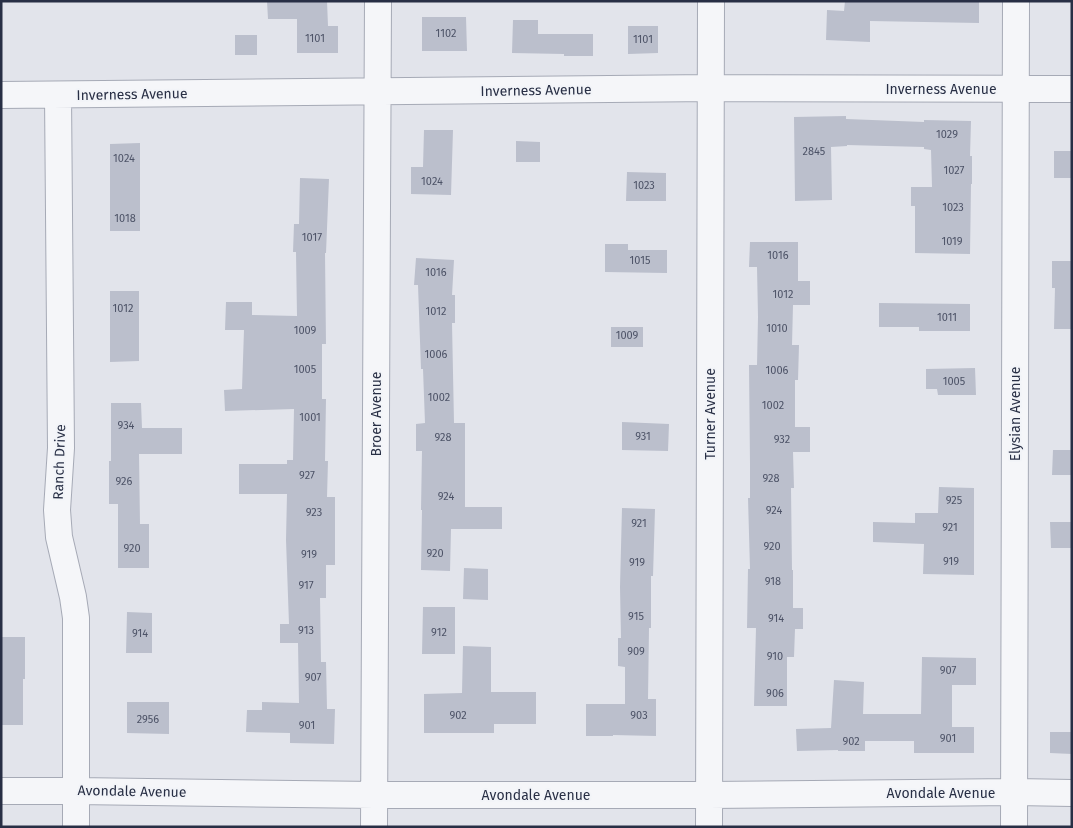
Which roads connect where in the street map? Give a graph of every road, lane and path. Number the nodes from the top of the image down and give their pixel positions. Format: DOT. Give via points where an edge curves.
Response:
graph roads {
  1 [pos="378,1"];
  2 [pos="711,1"];
  3 [pos="1016,1"];
  4 [pos="711,88"];
  5 [pos="1016,89"];
  6 [pos="1072,89"];
  7 [pos="378,91"];
  8 [pos="1,95"];
  9 [pos="58,95"];
  10 [pos="1,791"];
  11 [pos="76,791"];
  12 [pos="1014,792"];
  13 [pos="1072,793"];
  14 [pos="374,795"];
  15 [pos="709,795"];
  16 [pos="76,827"];
  17 [pos="374,827"];
  18 [pos="709,827"];
  19 [pos="1014,827"];
  1 -- 7 [label="street, Broer Avenue"];
  2 -- 4 [label="street, Turner Avenue"];
  3 -- 5 [label="street, Elysian Avenue"];
  4 -- 5 [label="street, Inverness Avenue"];
  4 -- 7 [label="street, Inverness Avenue"];
  4 -- 15 [label="street, Turner Avenue"];
  5 -- 6 [label="street, Inverness Avenue"];
  5 -- 12 [label="street, Elysian Avenue"];
  7 -- 9 [label="street, Inverness Avenue"];
  7 -- 14 [label="street, Broer Avenue"];
  8 -- 9 [label="street, Inverness Avenue"];
  9 -- 11 [label="street, Ranch Drive" via="61,448 57,510 59,537 76,618"];
  10 -- 11 [label="street, Avondale Avenue"];
  11 -- 14 [label="street, Avondale Avenue"];
  11 -- 16 [label="street, Ranch Drive"];
  12 -- 13 [label="street, Avondale Avenue"];
  12 -- 15 [label="street, Avondale Avenue"];
  12 -- 19 [label="street, Elysian Avenue"];
  14 -- 15 [label="street, Avondale Avenue"];
  14 -- 17 [label="street, Broer Avenue"];
  15 -- 18 [label="street, Turner Avenue"];
}
